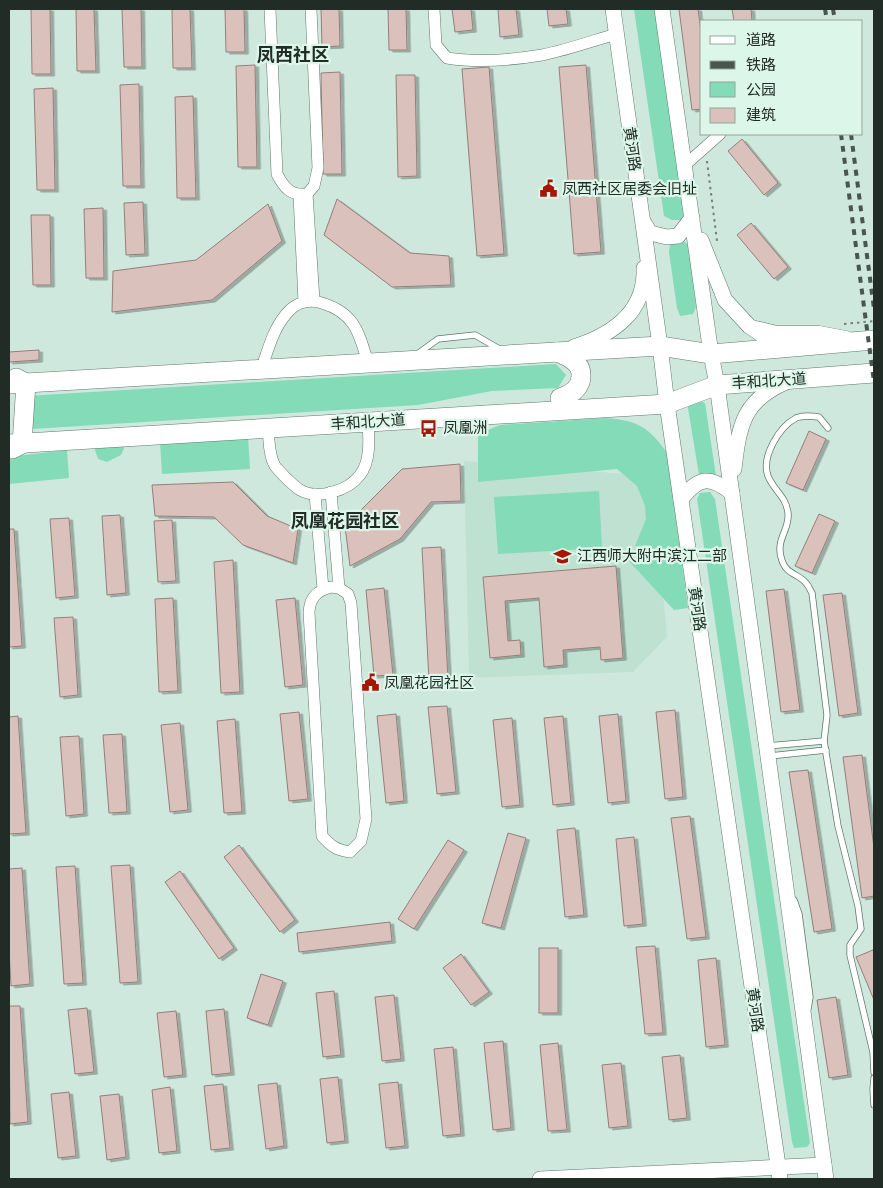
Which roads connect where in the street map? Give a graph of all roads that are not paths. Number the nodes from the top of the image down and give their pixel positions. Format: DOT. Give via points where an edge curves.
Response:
graph roads {
  1 [pos="270,9"];
  2 [pos="312,9"];
  3 [pos="434,9"];
  4 [pos="613,9"];
  5 [pos="662,9"];
  6 [pos="616,34"];
  7 [pos="719,135"];
  8 [pos="684,166"];
  9 [pos="303,195"];
  10 [pos="692,218"];
  11 [pos="642,219"];
  12 [pos="309,301"];
  13 [pos="749,326"];
  14 [pos="874,338"];
  15 [pos="660,346"];
  16 [pos="792,347"];
  17 [pos="556,352"];
  18 [pos="712,354"];
  19 [pos="368,363"];
  20 [pos="261,370"];
  21 [pos="874,373"];
  22 [pos="9,375"];
  23 [pos="791,380"];
  24 [pos="18,384"];
  25 [pos="717,385"];
  26 [pos="560,398"];
  27 [pos="666,398"];
  28 [pos="418,419"];
  29 [pos="368,422"];
  30 [pos="268,428"];
  31 [pos="828,428"];
  32 [pos="13,446"];
  33 [pos="331,492"];
  34 [pos="732,493"];
  35 [pos="315,494"];
  36 [pos="681,499"];
  37 [pos="339,588"];
  38 [pos="323,589"];
  39 [pos="824,741"];
  40 [pos="826,750"];
  41 [pos="767,751"];
  42 [pos="874,1072"];
  43 [pos="874,1078"];
  44 [pos="874,1105"];
  45 [pos="825,1172"];
  46 [pos="779,1173"];
  47 [pos="540,1179"];
  1 -- 9 [label="street" via="277,174 288,192"];
  2 -- 9 [label="street" via="318,168 314,186"];
  3 -- 6 [label="street" via="436,45 447,58 465,61 543,54"];
  4 -- 6 [label="main road, 黄河路"];
  5 -- 8 [label="main road"];
  6 -- 11 [label="main road, 黄河路"];
  7 -- 8 [label="street"];
  8 -- 10 [label="main road"];
  9 -- 12 [label="street"];
  10 -- 11 [label="main road" via="678,236 667,237 650,233"];
  10 -- 13 [label="main road" via="725,300"];
  10 -- 18 [label="main road"];
  11 -- 15 [label="main road, 黄河路"];
  11 -- 17 [label="main road" via="644,280 636,306 626,318 595,340"];
  12 -- 19 [label="street" via="335,306 348,316 358,332"];
  12 -- 20 [label="street" via="291,309 281,321"];
  13 -- 14 [label="street" via="777,333"];
  13 -- 16 [label="main road" via="768,340"];
  14 -- 16 [label="highway, 丰和北大道"];
  15 -- 17 [label="highway, 丰和北大道"];
  15 -- 18 [label="highway, 丰和北大道"];
  15 -- 27 [label="main road, 黄河路"];
  16 -- 18 [label="highway, 丰和北大道"];
  17 -- 19 [label="highway, 丰和北大道"];
  17 -- 26 [label="highway" via="571,358 582,372 581,382 575,390"];
  18 -- 25 [label="main road"];
  19 -- 20 [label="highway, 丰和北大道"];
  20 -- 24 [label="highway, 丰和北大道"];
  21 -- 23 [label="highway, 丰和北大道"];
  22 -- 24 [label="highway"];
  23 -- 25 [label="highway, 丰和北大道"];
  23 -- 34 [label="main road" via="770,388 748,411 738,438"];
  24 -- 32 [label="highway"];
  25 -- 27 [label="highway, 丰和北大道"];
  25 -- 34 [label="main road"];
  26 -- 27 [label="highway"];
  26 -- 28 [label="highway" via="493,402"];
  27 -- 28 [label="highway, 丰和北大道"];
  27 -- 36 [label="main road, 黄河路"];
  28 -- 29 [label="highway, 丰和北大道"];
  29 -- 30 [label="highway, 丰和北大道"];
  29 -- 33 [label="street" via="368,452 360,475"];
  30 -- 32 [label="highway, 丰和北大道"];
  30 -- 35 [label="street" via="275,466 301,490"];
  31 -- 39 [label="lane" via="818,417 796,418 777,436 766,459 768,476 788,510 789,521 780,544 781,558 789,572 806,582 812,594 827,715"];
  33 -- 35 [label="street"];
  33 -- 37 [label="street"];
  34 -- 36 [label="main road" via="720,484 700,482"];
  34 -- 41 [label="main road"];
  35 -- 38 [label="street"];
  36 -- 46 [label="main road, 黄河路"];
  37 -- 38 [label="street"];
  37 -- 38 [label="street" via="348,594 351,603 366,819 361,841 350,852 331,847 322,836 309,612 310,602"];
  39 -- 40 [label="lane"];
  39 -- 41 [label="lane"];
  40 -- 41 [label="lane"];
  40 -- 42 [label="lane" via="838,826 858,906 861,929 850,945 850,955 873,1052"];
  41 -- 45 [label="main road"];
  43 -- 44 [label="lane"];
  45 -- 46 [label="main road"];
  46 -- 47 [label="main road"];
}
